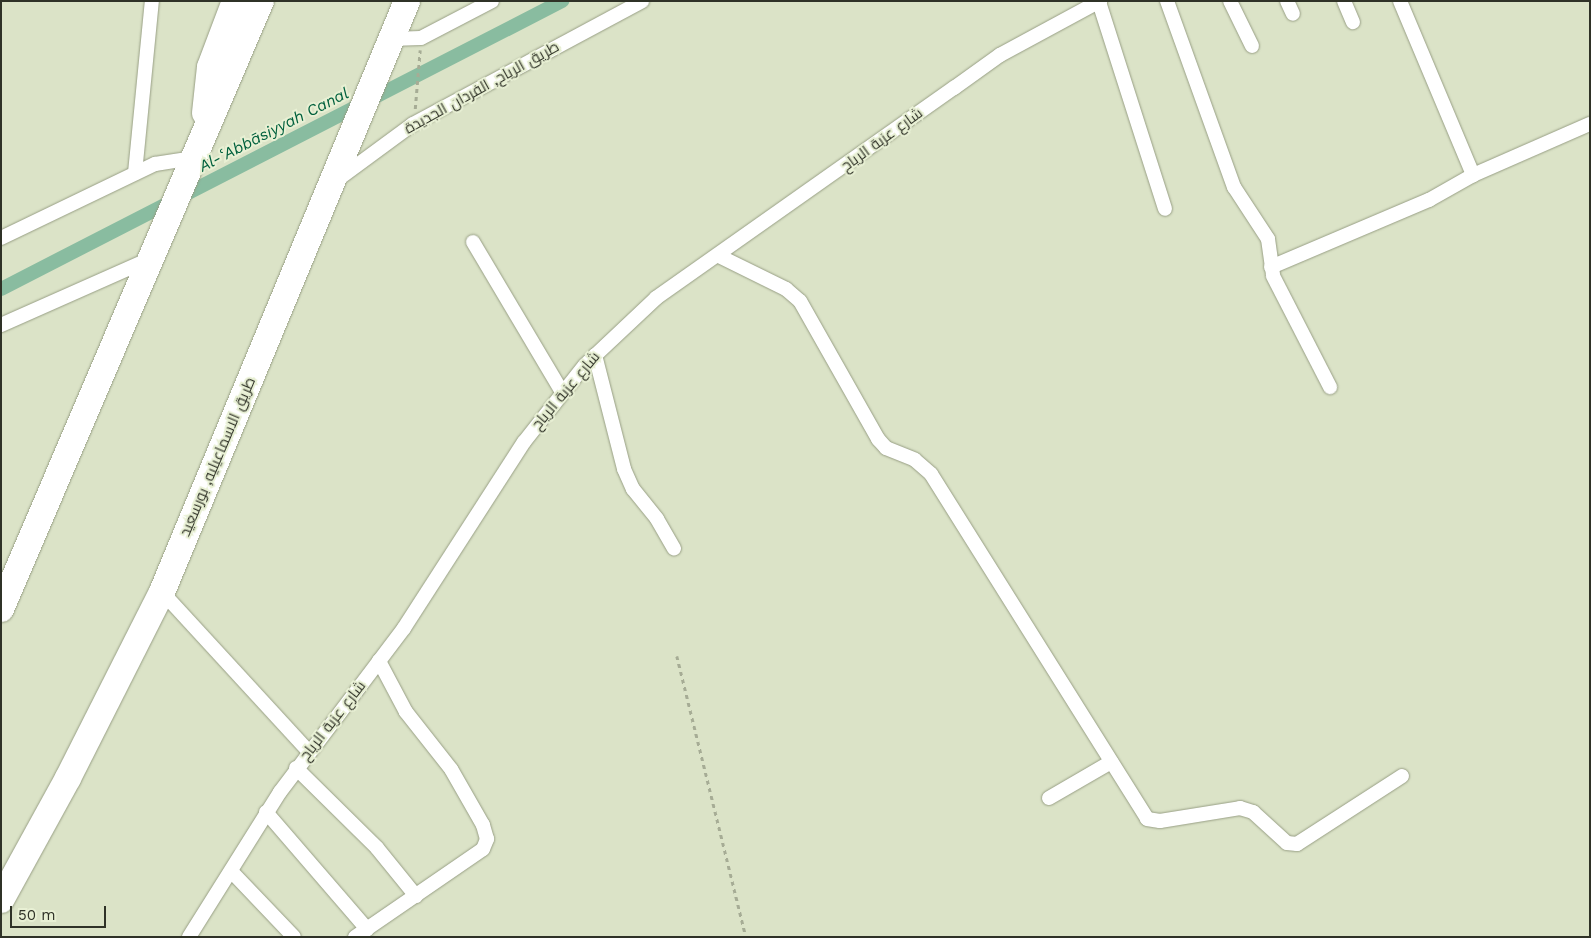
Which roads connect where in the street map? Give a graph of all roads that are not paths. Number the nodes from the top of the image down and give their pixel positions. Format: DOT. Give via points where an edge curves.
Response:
graph roads {
  1 [pos="152,1"];
  2 [pos="235,1"];
  3 [pos="261,1"];
  4 [pos="492,1"];
  5 [pos="642,1"];
  6 [pos="1167,1"];
  7 [pos="1230,1"];
  8 [pos="1287,1"];
  9 [pos="1344,1"];
  10 [pos="1400,1"];
  11 [pos="1099,2"];
  12 [pos="1293,14"];
  13 [pos="1353,22"];
  14 [pos="398,23"];
  15 [pos="1252,46"];
  16 [pos="1590,124"];
  17 [pos="206,126"];
  18 [pos="193,158"];
  19 [pos="135,173"];
  20 [pos="1473,176"];
  21 [pos="333,178"];
  22 [pos="1165,209"];
  23 [pos="1,238"];
  24 [pos="473,242"];
  25 [pos="153,250"];
  26 [pos="719,256"];
  27 [pos="1271,267"];
  28 [pos="1,325"];
  29 [pos="595,355"];
  30 [pos="1330,387"];
  31 [pos="562,392"];
  32 [pos="674,549"];
  33 [pos="162,592"];
  34 [pos="1,609"];
  35 [pos="379,661"];
  36 [pos="308,752"];
  37 [pos="1111,762"];
  38 [pos="296,768"];
  39 [pos="1402,776"];
  40 [pos="1049,798"];
  41 [pos="266,812"];
  42 [pos="23,861"];
  43 [pos="231,871"];
  44 [pos="1,888"];
  45 [pos="416,896"];
  46 [pos="1,900"];
  47 [pos="368,929"];
  48 [pos="189,937"];
  49 [pos="294,937"];
  50 [pos="355,937"];
  1 -- 19 [label="street"];
  2 -- 17 [label="highway" via="210,67 205,96"];
  3 -- 17 [label="highway"];
  4 -- 14 [label="street" via="421,38"];
  5 -- 21 [label="street, طريق الرياح, الفردان الجديدة" via="413,124"];
  6 -- 27 [label="street" via="1234,188 1268,239"];
  7 -- 15 [label="street"];
  8 -- 12 [label="street"];
  9 -- 13 [label="street"];
  10 -- 20 [label="street"];
  11 -- 22 [label="street"];
  11 -- 26 [label="street, شارع عزبة الرياح" via="1000,56"];
  14 -- 21 [label="highway, طريق الاسماعيليه, بورسعيد"];
  16 -- 20 [label="street"];
  17 -- 18 [label="highway"];
  18 -- 19 [label="street" via="170,160"];
  18 -- 25 [label="highway"];
  19 -- 23 [label="street"];
  20 -- 27 [label="street" via="1428,200"];
  21 -- 33 [label="highway, طريق الاسماعيليه, بورسعيد"];
  24 -- 31 [label="street"];
  25 -- 28 [label="street"];
  25 -- 34 [label="highway"];
  26 -- 29 [label="street, شارع عزبة الرياح" via="656,298"];
  26 -- 37 [label="street" via="786,289 800,301 878,439 886,448 915,460 931,474"];
  27 -- 30 [label="street" via="1278,287"];
  29 -- 31 [label="street, شارع عزبة الرياح"];
  29 -- 32 [label="street" via="624,469 633,489 657,519"];
  31 -- 35 [label="street, شارع عزبة الرياح" via="524,442 437,580"];
  33 -- 36 [label="street"];
  33 -- 42 [label="highway, طريق الاسماعيليه, بورسعيد"];
  35 -- 36 [label="street, شارع عزبة الرياح"];
  35 -- 45 [label="street" via="406,712 452,769 487,833 483,849"];
  36 -- 38 [label="street, شارع عزبة الرياح"];
  37 -- 39 [label="street" via="1151,821 1230,808 1248,809 1292,845"];
  37 -- 40 [label="street"];
  38 -- 41 [label="street, شارع عزبة الرياح"];
  38 -- 45 [label="street" via="354,823"];
  41 -- 43 [label="street, شارع عزبة الرياح"];
  41 -- 47 [label="street"];
  42 -- 44 [label="highway"];
  42 -- 46 [label="highway, طريق الاسماعيليه, بورسعيد"];
  43 -- 48 [label="street, شارع عزبة الرياح"];
  43 -- 49 [label="street"];
  45 -- 47 [label="street"];
  47 -- 50 [label="street"];
}
